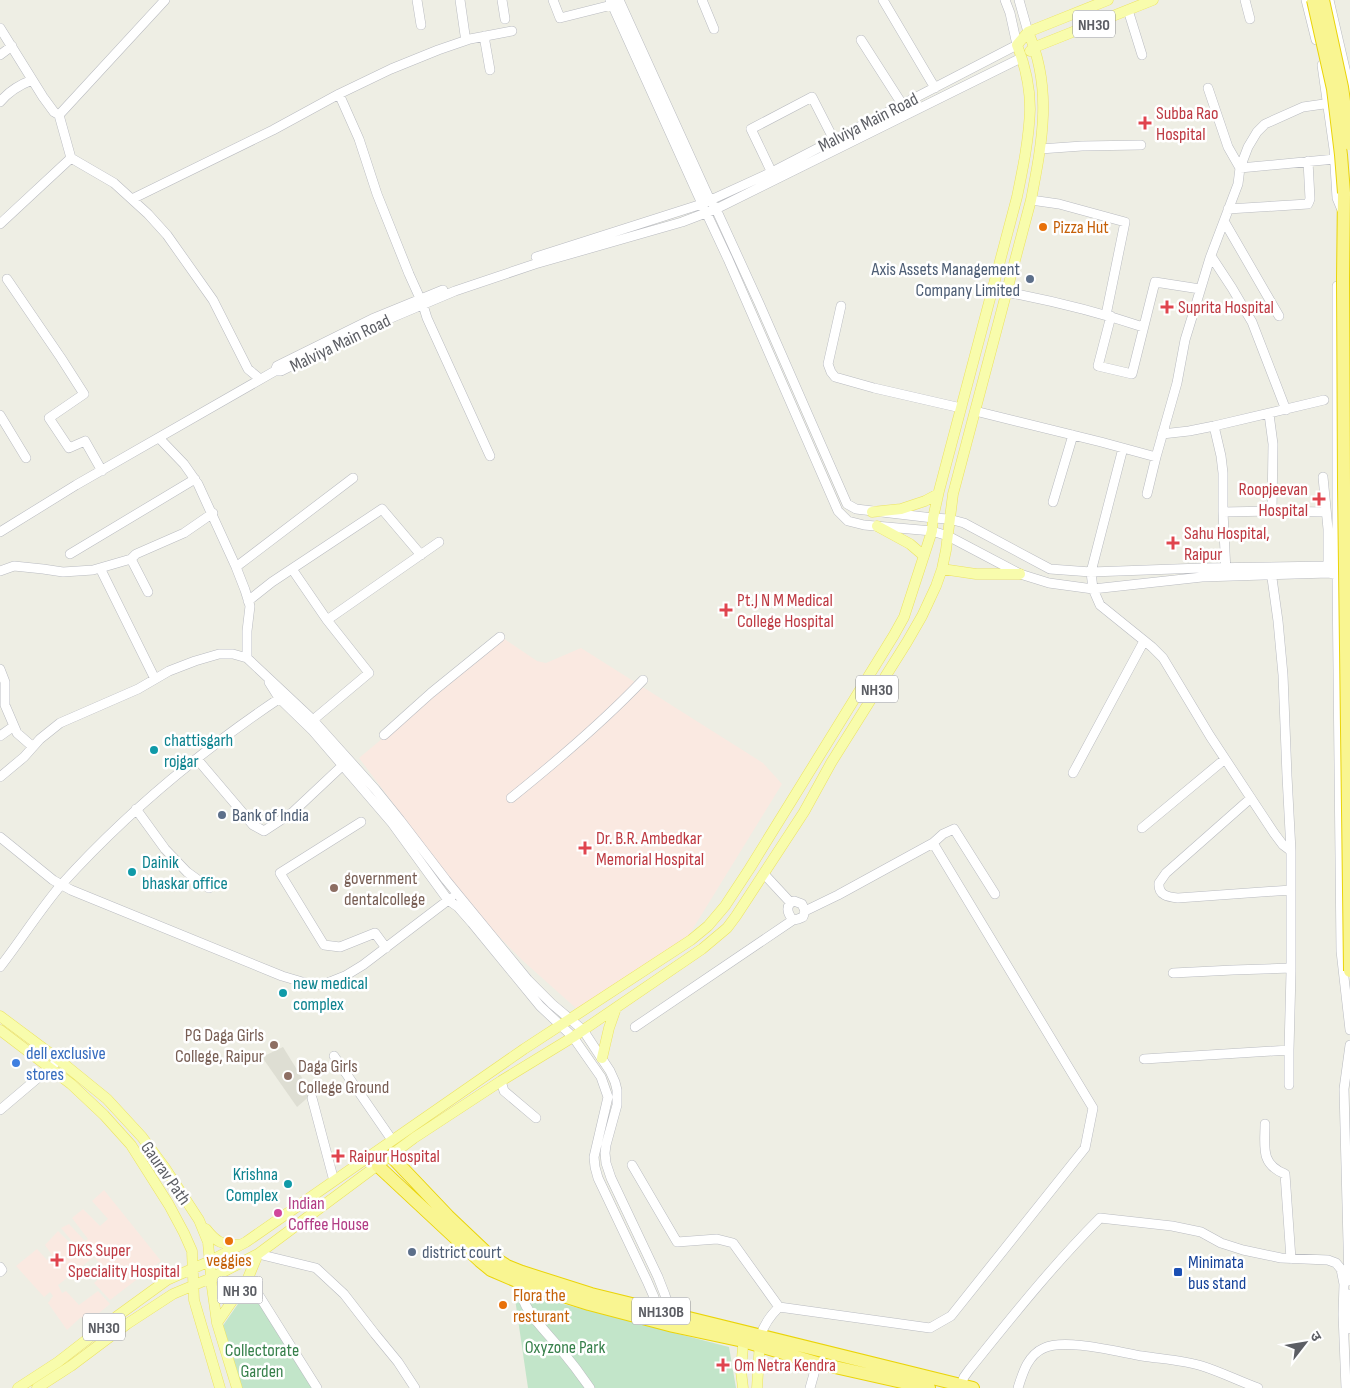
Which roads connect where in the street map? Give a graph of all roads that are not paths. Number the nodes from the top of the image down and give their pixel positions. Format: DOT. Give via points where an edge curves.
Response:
graph roads {
  1 [pos="165,0"];
  2 [pos="417,0"];
  3 [pos="460,0"];
  4 [pos="502,0"];
  5 [pos="553,0"];
  6 [pos="702,0"];
  7 [pos="882,0"];
  8 [pos="1004,0"];
  9 [pos="1019,0"];
  10 [pos="1108,0"];
  11 [pos="1153,0"];
  12 [pos="1245,0"];
  13 [pos="1306,0"];
  14 [pos="1313,0"];
  15 [pos="1323,0"];
  16 [pos="1329,0"];
  17 [pos="615,2"];
  18 [pos="1128,10"];
  19 [pos="505,19"];
  20 [pos="1250,19"];
  21 [pos="421,25"];
  22 [pos="0,28"];
  23 [pos="714,29"];
  24 [pos="512,32"];
  25 [pos="1028,32"];
  26 [pos="465,35"];
  27 [pos="484,36"];
  28 [pos="861,40"];
  29 [pos="1018,45"];
  30 [pos="12,46"];
  31 [pos="1035,47"];
  32 [pos="0,55"];
  33 [pos="1142,55"];
  34 [pos="1021,58"];
  35 [pos="490,70"];
  36 [pos="32,80"];
  37 [pos="935,88"];
  38 [pos="1208,88"];
  39 [pos="1350,90"];
  40 [pos="339,94"];
  41 [pos="1350,96"];
  42 [pos="916,98"];
  43 [pos="0,102"];
  44 [pos="1328,103"];
  45 [pos="902,104"];
  46 [pos="921,108"];
  47 [pos="59,115"];
  48 [pos="859,127"];
  49 [pos="864,136"];
  50 [pos="834,140"];
  51 [pos="1350,144"];
  52 [pos="1141,145"];
  53 [pos="1040,150"];
  54 [pos="71,158"];
  55 [pos="1335,158"];
  56 [pos="1308,161"];
  57 [pos="1240,168"];
  58 [pos="773,176"];
  59 [pos="132,199"];
  60 [pos="1031,200"];
  61 [pos="706,202"];
  62 [pos="716,209"];
  63 [pos="1228,209"];
  64 [pos="707,213"];
  65 [pos="1343,213"];
  66 [pos="1224,221"];
  67 [pos="0,224"];
  68 [pos="1343,247"];
  69 [pos="1211,256"];
  70 [pos="534,261"];
  71 [pos="6,279"];
  72 [pos="1200,290"];
  73 [pos="1006,292"];
  74 [pos="421,302"];
  75 [pos="841,306"];
  76 [pos="1109,315"];
  77 [pos="1279,316"];
  78 [pos="1143,327"];
  79 [pos="260,380"];
  80 [pos="1324,400"];
  81 [pos="961,408"];
  82 [pos="1286,410"];
  83 [pos="975,411"];
  84 [pos="1268,414"];
  85 [pos="0,415"];
  86 [pos="1214,426"];
  87 [pos="1162,434"];
  88 [pos="1073,435"];
  89 [pos="158,438"];
  90 [pos="1123,448"];
  91 [pos="490,456"];
  92 [pos="1156,457"];
  93 [pos="26,458"];
  94 [pos="102,471"];
  95 [pos="1322,477"];
  96 [pos="353,478"];
  97 [pos="195,479"];
  98 [pos="938,494"];
  99 [pos="1147,494"];
  100 [pos="1053,502"];
  101 [pos="1272,511"];
  102 [pos="872,512"];
  103 [pos="1223,512"];
  104 [pos="1326,512"];
  105 [pos="213,513"];
  106 [pos="933,518"];
  107 [pos="949,519"];
  108 [pos="876,526"];
  109 [pos="932,530"];
  110 [pos="0,532"];
  111 [pos="948,536"];
  112 [pos="439,542"];
  113 [pos="70,554"];
  114 [pos="421,555"];
  115 [pos="924,556"];
  116 [pos="131,558"];
  117 [pos="236,567"];
  118 [pos="100,568"];
  119 [pos="292,569"];
  120 [pos="942,569"];
  121 [pos="1350,570"];
  122 [pos="1271,571"];
  123 [pos="1333,571"];
  124 [pos="0,572"];
  125 [pos="1091,572"];
  126 [pos="1226,572"];
  127 [pos="1020,574"];
  128 [pos="1350,578"];
  129 [pos="1093,589"];
  130 [pos="148,592"];
  131 [pos="248,601"];
  132 [pos="327,620"];
  133 [pos="500,637"];
  134 [pos="1144,641"];
  135 [pos="247,658"];
  136 [pos="1,675"];
  137 [pos="155,679"];
  138 [pos="643,680"];
  139 [pos="282,696"];
  140 [pos="3,706"];
  141 [pos="313,720"];
  142 [pos="14,726"];
  143 [pos="384,735"];
  144 [pos="0,736"];
  145 [pos="33,747"];
  146 [pos="197,759"];
  147 [pos="1225,760"];
  148 [pos="343,765"];
  149 [pos="1073,774"];
  150 [pos="0,776"];
  151 [pos="511,798"];
  152 [pos="1251,798"];
  153 [pos="136,809"];
  154 [pos="361,822"];
  155 [pos="1142,828"];
  156 [pos="0,837"];
  157 [pos="933,843"];
  158 [pos="1291,851"];
  159 [pos="764,874"];
  160 [pos="62,885"];
  161 [pos="209,888"];
  162 [pos="1291,890"];
  163 [pos="457,894"];
  164 [pos="995,894"];
  165 [pos="448,900"];
  166 [pos="790,902"];
  167 [pos="805,911"];
  168 [pos="793,920"];
  169 [pos="386,948"];
  170 [pos="0,967"];
  171 [pos="1291,968"];
  172 [pos="1173,973"];
  173 [pos="1350,973"];
  174 [pos="616,1008"];
  175 [pos="0,1016"];
  176 [pos="571,1019"];
  177 [pos="560,1026"];
  178 [pos="635,1027"];
  179 [pos="0,1030"];
  180 [pos="583,1030"];
  181 [pos="1350,1030"];
  182 [pos="573,1037"];
  183 [pos="1350,1045"];
  184 [pos="1289,1050"];
  185 [pos="334,1056"];
  186 [pos="602,1058"];
  187 [pos="1144,1059"];
  188 [pos="55,1064"];
  189 [pos="501,1081"];
  190 [pos="1289,1084"];
  191 [pos="312,1098"];
  192 [pos="0,1110"];
  193 [pos="536,1118"];
  194 [pos="1265,1124"];
  195 [pos="392,1140"];
  196 [pos="391,1156"];
  197 [pos="632,1165"];
  198 [pos="378,1166"];
  199 [pos="334,1181"];
  200 [pos="199,1220"];
  201 [pos="240,1245"];
  202 [pos="258,1254"];
  203 [pos="1291,1259"];
  204 [pos="210,1261"];
  205 [pos="0,1267"];
  206 [pos="192,1268"];
  207 [pos="0,1272"];
  208 [pos="211,1278"];
  209 [pos="248,1278"];
  210 [pos="529,1280"];
  211 [pos="193,1286"];
  212 [pos="779,1307"];
  213 [pos="658,1316"];
  214 [pos="672,1319"];
  215 [pos="217,1323"];
  216 [pos="1350,1329"];
  217 [pos="743,1336"];
  218 [pos="760,1340"];
  219 [pos="817,1363"];
  220 [pos="960,1386"];
  221 [pos="18,1388"];
  222 [pos="37,1388"];
  223 [pos="220,1388"];
  224 [pos="237,1388"];
  225 [pos="317,1388"];
  226 [pos="415,1388"];
  227 [pos="590,1388"];
  228 [pos="744,1388"];
  229 [pos="757,1388"];
  230 [pos="810,1388"];
  231 [pos="929,1388"];
  232 [pos="973,1388"];
  233 [pos="1018,1388"];
  234 [pos="1258,1388"];
  235 [pos="1346,1388"];
  1 -- 47 [label="street"];
  2 -- 21 [label="street"];
  3 -- 26 [label="street"];
  4 -- 19 [label="street"];
  5 -- 17 [label="street" via="560,18"];
  6 -- 23 [label="street"];
  7 -- 37 [label="street"];
  8 -- 29 [label="street"];
  9 -- 25 [label="street"];
  10 -- 25 [label="main road, NH30"];
  11 -- 18 [label="main road, NH30"];
  12 -- 20 [label="street"];
  13 -- 44 [label="street"];
  14 -- 65 [label="highway, bridge" via="1333,89 1340,139"];
  15 -- 51 [label="highway, bridge" via="1342,87"];
  16 -- 39 [label="street"];
  17 -- 61 [label="street"];
  18 -- 31 [label="main road, NH30"];
  18 -- 33 [label="street"];
  22 -- 30 [label="street"];
  24 -- 27 [label="street"];
  25 -- 29 [label="main road, Malviya Main Road"];
  25 -- 31 [label="main road, NH30"];
  27 -- 35 [label="street"];
  27 -- 40 [label="street" via="438,50"];
  28 -- 45 [label="street"];
  29 -- 34 [label="main road, NH30"];
  29 -- 37 [label="street, Malviya Main Road"];
  30 -- 32 [label="street"];
  30 -- 36 [label="street"];
  31 -- 34 [label="main road"];
  31 -- 53 [label="main road, NH30" via="1044,94"];
  34 -- 46 [label="street"];
  34 -- 81 [label="main road, NH30" via="1030,110 1023,166"];
  36 -- 43 [label="street" via="16,87"];
  36 -- 47 [label="street"];
  37 -- 42 [label="street, Malviya Main Road"];
  38 -- 57 [label="street" via="1228,147"];
  40 -- 59 [label="street"];
  40 -- 74 [label="street"];
  41 -- 44 [label="street"];
  42 -- 45 [label="street, Malviya Main Road"];
  42 -- 46 [label="street"];
  44 -- 55 [label="street"];
  44 -- 57 [label="street" via="1303,107 1265,124 1248,147"];
  45 -- 48 [label="street, Malviya Main Road"];
  46 -- 49 [label="street"];
  47 -- 54 [label="street"];
  48 -- 49 [label="street"];
  48 -- 50 [label="street, Malviya Main Road"];
  49 -- 58 [label="street"];
  50 -- 58 [label="street, Malviya Main Road"];
  50 -- 58 [label="street" via="812,97 751,129"];
  52 -- 53 [label="street"];
  53 -- 60 [label="main road, NH30"];
  54 -- 59 [label="street" via="114,183"];
  54 -- 67 [label="street"];
  55 -- 56 [label="street"];
  55 -- 65 [label="street" via="1337,198"];
  56 -- 57 [label="street"];
  56 -- 63 [label="street" via="1308,204"];
  57 -- 63 [label="street" via="1238,184"];
  58 -- 61 [label="street, Malviya Main Road"];
  58 -- 62 [label="street, Malviya Main Road"];
  59 -- 79 [label="street" via="167,235 201,282 248,369"];
  60 -- 73 [label="main road, NH30"];
  60 -- 76 [label="street" via="1060,204 1125,222"];
  61 -- 62 [label="street"];
  61 -- 64 [label="street"];
  61 -- 70 [label="street, Malviya Main Road"];
  62 -- 64 [label="street, Malviya Main Road"];
  62 -- 102 [label="street" via="846,504"];
  63 -- 66 [label="street"];
  64 -- 70 [label="street, Malviya Main Road"];
  64 -- 108 [label="street" via="838,511 848,521"];
  65 -- 68 [label="highway"];
  66 -- 69 [label="street"];
  66 -- 77 [label="street"];
  68 -- 123 [label="street" via="1336,306"];
  68 -- 173 [label="highway, bridge"];
  69 -- 72 [label="street"];
  69 -- 82 [label="street" via="1252,322"];
  70 -- 74 [label="street, Malviya Main Road"];
  71 -- 94 [label="street" via="84,394 49,418 69,448 85,441"];
  72 -- 78 [label="street" via="1155,282"];
  72 -- 87 [label="street"];
  73 -- 76 [label="street"];
  73 -- 83 [label="main road, NH30"];
  74 -- 79 [label="street, Malviya Main Road" via="277,366 275,371"];
  74 -- 91 [label="street"];
  75 -- 81 [label="street" via="828,364 835,377"];
  76 -- 78 [label="street"];
  76 -- 78 [label="street" via="1098,366 1132,374"];
  79 -- 89 [label="street, Malviya Main Road"];
  80 -- 82 [label="street"];
  81 -- 98 [label="main road, NH30"];
  82 -- 84 [label="street"];
  83 -- 88 [label="street"];
  83 -- 107 [label="main road, NH30"];
  84 -- 86 [label="street"];
  84 -- 101 [label="street" via="1273,444"];
  85 -- 93 [label="street"];
  86 -- 87 [label="street"];
  86 -- 103 [label="street" via="1223,473"];
  87 -- 92 [label="street"];
  88 -- 90 [label="street"];
  88 -- 100 [label="street"];
  89 -- 94 [label="street, Malviya Main Road"];
  89 -- 97 [label="street"];
  90 -- 92 [label="street"];
  90 -- 125 [label="street"];
  92 -- 99 [label="street"];
  94 -- 110 [label="street, Malviya Main Road"];
  95 -- 104 [label="street"];
  96 -- 117 [label="street"];
  97 -- 105 [label="street"];
  97 -- 113 [label="street"];
  98 -- 102 [label="main road" via="901,508"];
  98 -- 106 [label="main road, NH30"];
  101 -- 103 [label="street"];
  101 -- 104 [label="street"];
  102 -- 106 [label="street"];
  103 -- 126 [label="street"];
  104 -- 123 [label="street"];
  105 -- 116 [label="street" via="184,533"];
  105 -- 117 [label="street"];
  106 -- 107 [label="street"];
  106 -- 109 [label="main road, NH30"];
  107 -- 111 [label="main road, NH30"];
  107 -- 125 [label="street" via="964,523 1050,569"];
  108 -- 109 [label="street"];
  108 -- 115 [label="main road" via="896,535"];
  109 -- 111 [label="street"];
  109 -- 115 [label="main road, NH30"];
  111 -- 120 [label="main road, NH30"];
  111 -- 127 [label="street"];
  112 -- 114 [label="street"];
  114 -- 119 [label="street" via="382,509"];
  114 -- 132 [label="street"];
  115 -- 176 [label="main road, NH30" via="904,617 716,918 694,938"];
  116 -- 118 [label="street"];
  116 -- 130 [label="street"];
  117 -- 131 [label="street"];
  118 -- 124 [label="street" via="62,572 14,566"];
  118 -- 137 [label="street"];
  119 -- 131 [label="street"];
  119 -- 132 [label="street"];
  120 -- 127 [label="main road" via="976,574"];
  120 -- 159 [label="main road, NH30" via="930,600 907,642"];
  121 -- 123 [label="street"];
  122 -- 123 [label="street"];
  122 -- 126 [label="street"];
  122 -- 158 [label="street" via="1283,676"];
  123 -- 128 [label="street"];
  123 -- 181 [label="street" via="1341,951"];
  125 -- 126 [label="street"];
  125 -- 129 [label="street"];
  126 -- 129 [label="street"];
  127 -- 129 [label="street" via="1049,583"];
  129 -- 134 [label="street" via="1100,605"];
  131 -- 135 [label="street"];
  132 -- 141 [label="street" via="369,673"];
  133 -- 143 [label="street"];
  134 -- 147 [label="street" via="1163,658"];
  134 -- 149 [label="street"];
  135 -- 137 [label="street" via="219,654 186,664"];
  135 -- 139 [label="street"];
  136 -- 140 [label="street" via="5,682"];
  137 -- 145 [label="street" via="60,723"];
  138 -- 151 [label="street" via="619,706"];
  139 -- 141 [label="street"];
  139 -- 146 [label="street"];
  139 -- 148 [label="street"];
  140 -- 142 [label="street"];
  141 -- 163 [label="street" via="375,789"];
  142 -- 144 [label="street"];
  142 -- 145 [label="street"];
  145 -- 150 [label="street"];
  146 -- 148 [label="street" via="253,825 264,831 293,812"];
  146 -- 153 [label="street"];
  147 -- 152 [label="street"];
  147 -- 155 [label="street"];
  148 -- 165 [label="street" via="392,823"];
  152 -- 158 [label="street" via="1283,845"];
  152 -- 162 [label="street" via="1166,874 1158,883 1160,891 1168,897 1178,898"];
  153 -- 160 [label="street"];
  153 -- 161 [label="street" via="165,849 187,872"];
  154 -- 169 [label="street" via="280,874 324,945 340,948 375,933"];
  156 -- 160 [label="street"];
  157 -- 164 [label="street" via="954,829"];
  157 -- 167 [label="street"];
  157 -- 212 [label="street" via="1093,1108 1085,1148 951,1316 930,1328"];
  158 -- 162 [label="street"];
  159 -- 166 [label="street"];
  159 -- 174 [label="main road, NH30" via="736,916 717,937"];
  160 -- 169 [label="street" via="227,954 309,984 326,984 345,976"];
  160 -- 170 [label="street"];
  162 -- 171 [label="street"];
  163 -- 165 [label="street"];
  163 -- 176 [label="street" via="528,980"];
  165 -- 169 [label="street"];
  165 -- 177 [label="street" via="458,907"];
  166 -- 167 [label="street" via="799,902"];
  166 -- 168 [label="street" via="789,915"];
  167 -- 168 [label="street" via="803,917"];
  168 -- 178 [label="street"];
  171 -- 172 [label="street"];
  171 -- 184 [label="street"];
  174 -- 180 [label="main road, NH30"];
  174 -- 186 [label="main road"];
  175 -- 188 [label="main road, Gaurav Path"];
  176 -- 177 [label="main road, NH30"];
  176 -- 180 [label="street"];
  177 -- 182 [label="street"];
  177 -- 195 [label="main road, NH30"];
  179 -- 188 [label="main road"];
  180 -- 182 [label="main road, NH30"];
  180 -- 186 [label="street"];
  182 -- 189 [label="main road, NH30"];
  182 -- 213 [label="street" via="601,1077 608,1097 594,1157 598,1178 654,1297"];
  183 -- 216 [label="street" via="1344,1089"];
  184 -- 187 [label="street"];
  184 -- 190 [label="street"];
  185 -- 195 [label="street"];
  186 -- 214 [label="street" via="615,1082 618,1097 606,1145 606,1163 658,1277"];
  188 -- 192 [label="street"];
  188 -- 200 [label="main road, Gaurav Path" via="107,1100 142,1137"];
  188 -- 206 [label="main road" via="131,1145 184,1233 192,1251"];
  189 -- 193 [label="street" via="504,1091"];
  189 -- 196 [label="main road, NH30"];
  191 -- 199 [label="street"];
  194 -- 203 [label="street" via="1266,1158 1276,1171 1285,1174"];
  195 -- 199 [label="main road, NH30"];
  196 -- 198 [label="main road, NH30"];
  196 -- 210 [label="highway, NH130B" via="487,1253"];
  197 -- 212 [label="street" via="677,1242 717,1239 733,1243"];
  198 -- 202 [label="main road, NH30"];
  198 -- 210 [label="highway, NH130B" via="480,1261 502,1276"];
  199 -- 201 [label="main road, NH30"];
  200 -- 201 [label="main road" via="220,1243"];
  200 -- 204 [label="main road, Gaurav Path" via="208,1242"];
  201 -- 204 [label="main road, NH30"];
  202 -- 208 [label="main road, NH30"];
  202 -- 209 [label="main road, NH 30"];
  202 -- 226 [label="street" via="316,1268 344,1294"];
  203 -- 220 [label="street" via="1243,1250 1201,1232 1100,1218 1021,1305 968,1370"];
  203 -- 235 [label="street" via="1328,1260 1342,1268"];
  204 -- 206 [label="main road, NH30"];
  204 -- 208 [label="main road, Gaurav Path"];
  205 -- 207 [label="street"];
  206 -- 211 [label="main road"];
  206 -- 221 [label="main road, NH30" via="167,1280"];
  208 -- 211 [label="main road, NH30"];
  208 -- 215 [label="main road, Gaurav Path"];
  209 -- 215 [label="main road, NH 30"];
  209 -- 225 [label="street"];
  210 -- 213 [label="highway, NH130B" via="573,1289"];
  210 -- 227 [label="street" via="523,1299 531,1314"];
  211 -- 222 [label="main road, NH30" via="148,1310"];
  211 -- 223 [label="main road" via="194,1302"];
  212 -- 218 [label="street" via="763,1327"];
  213 -- 214 [label="highway, NH130B"];
  214 -- 217 [label="highway, NH130B"];
  215 -- 224 [label="main road, Gaurav Path"];
  217 -- 218 [label="highway, NH130B"];
  217 -- 228 [label="main road" via="741,1371"];
  218 -- 219 [label="highway, NH130B"];
  218 -- 220 [label="highway, NH130B"];
  218 -- 229 [label="main road"];
  219 -- 230 [label="street"];
  219 -- 231 [label="highway, NH130B"];
  220 -- 232 [label="highway, NH130B"];
  233 -- 234 [label="street" via="1028,1361 1045,1347 1055,1345 1102,1348 1199,1365"];
}
